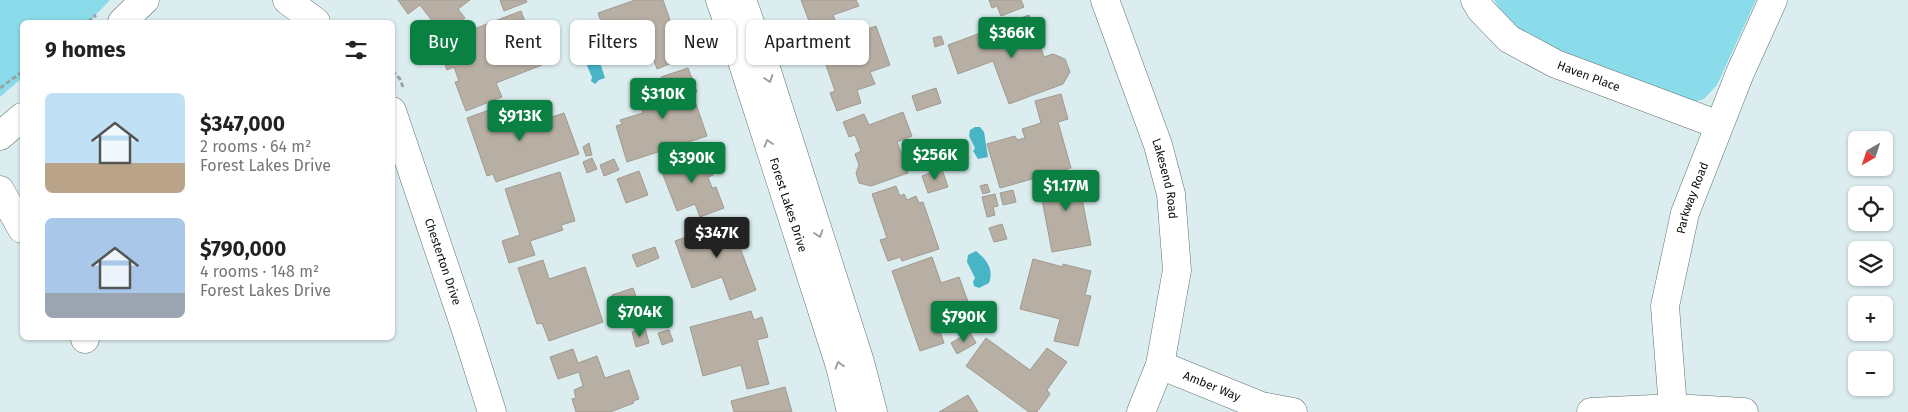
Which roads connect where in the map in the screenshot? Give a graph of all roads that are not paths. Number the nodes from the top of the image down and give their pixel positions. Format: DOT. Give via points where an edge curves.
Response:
graph roads {
  1 [pos="146,0"];
  2 [pos="287,0"];
  3 [pos="720,0"];
  4 [pos="742,0"];
  5 [pos="1105,0"];
  6 [pos="1475,0"];
  7 [pos="1773,0"];
  8 [pos="124,20"];
  9 [pos="313,20"];
  10 [pos="20,119"];
  11 [pos="395,120"];
  12 [pos="1719,125"];
  13 [pos="0,136"];
  14 [pos="0,190"];
  15 [pos="20,225"];
  16 [pos="1160,364"];
  17 [pos="1673,408"];
  18 [pos="492,412"];
  19 [pos="851,412"];
  20 [pos="873,412"];
  21 [pos="1120,412"];
  22 [pos="1141,412"];
  23 [pos="1293,412"];
  24 [pos="1591,412"];
  25 [pos="1744,412"];
  1 -- 8 [label="street"];
  2 -- 9 [label="street"];
  19 -- 3 [label="street, Forest Lakes Drive, one-way" via="840,366"];
  4 -- 20 [label="street, Forest Lakes Drive, one-way" via="854,343"];
  5 -- 16 [label="street, Lakesend Road" via="1158,145 1171,194 1177,270"];
  6 -- 12 [label="street, Haven Place" via="1509,39 1556,64"];
  7 -- 12 [label="street, Parkway Road"];
  10 -- 13 [label="street"];
  11 -- 18 [label="street, Chesterton Drive"];
  12 -- 17 [label="street, Parkway Road" via="1685,213 1665,306"];
  14 -- 15 [label="street"];
  16 -- 21 [label="street, Lakesend Road"];
  16 -- 22 [label="street, Lakesend Road"];
  16 -- 23 [label="street, Amber Way" via="1261,406"];
  17 -- 24 [label="street"];
  17 -- 25 [label="street"];
}
